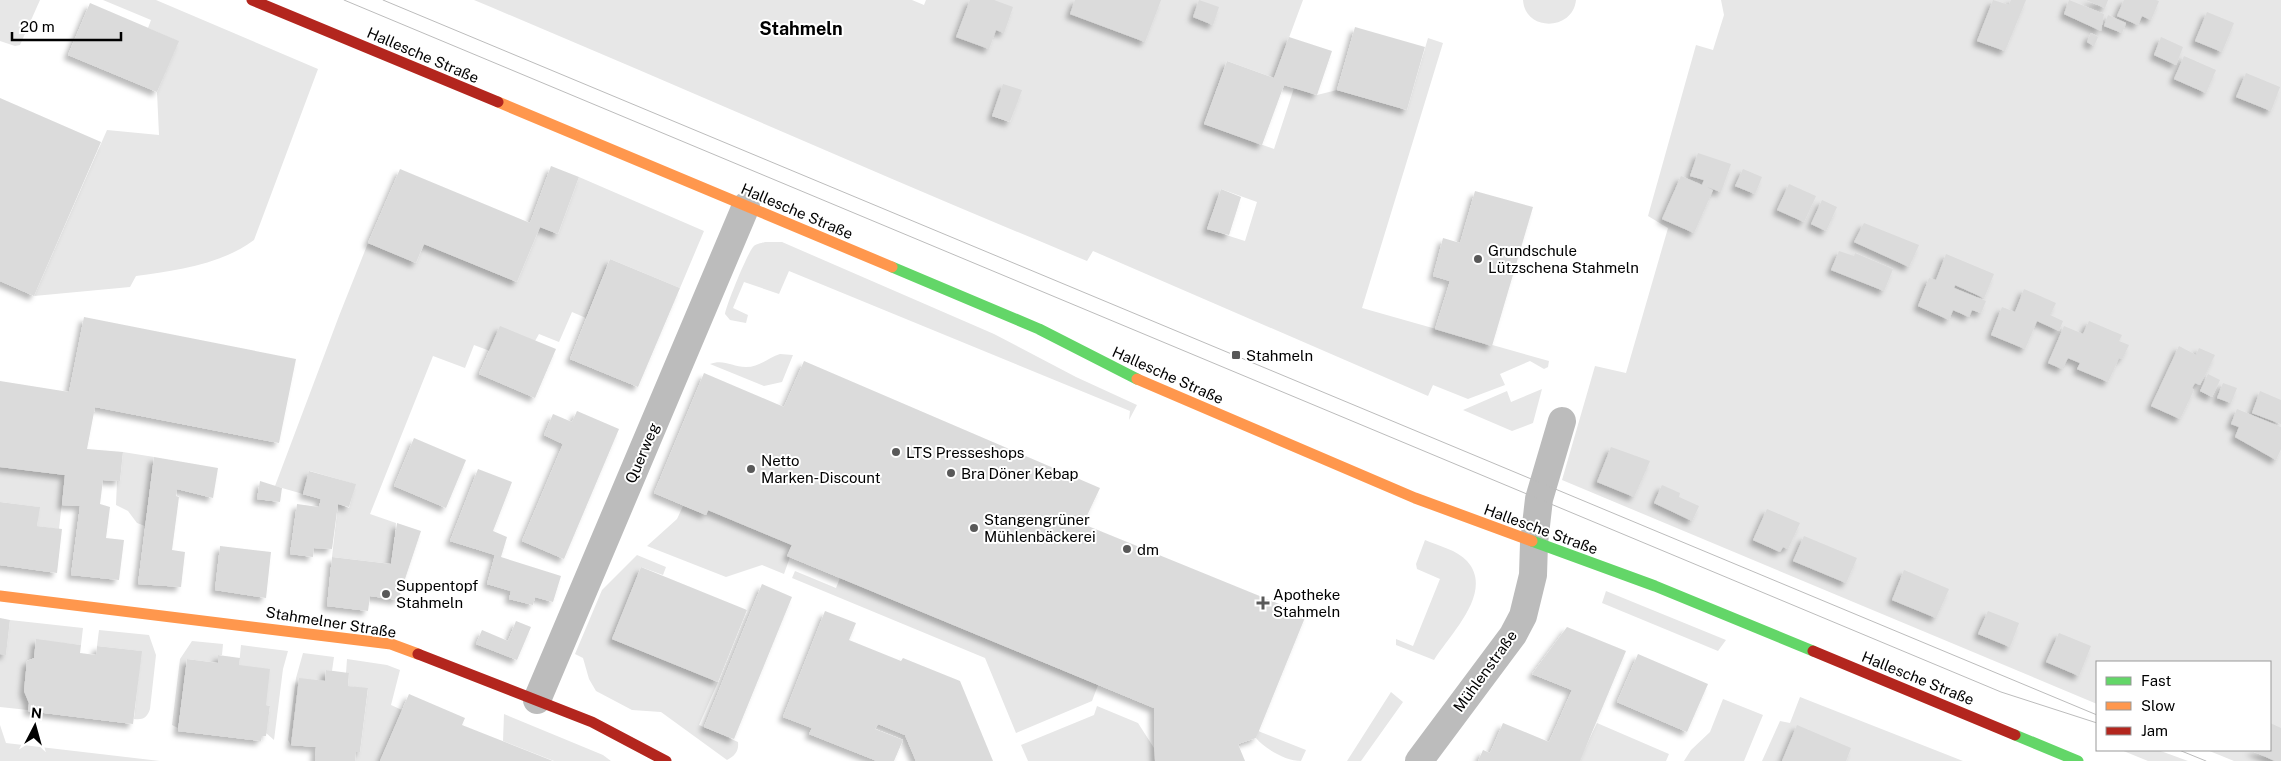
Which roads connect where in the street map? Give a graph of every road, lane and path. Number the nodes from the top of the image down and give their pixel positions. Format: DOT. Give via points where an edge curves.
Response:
graph roads {
  1 [pos="252,0"];
  2 [pos="746,206"];
  3 [pos="1562,421"];
  4 [pos="1534,542"];
  5 [pos="0,596"];
  6 [pos="537,700"];
  7 [pos="666,761"];
  8 [pos="1419,761"];
  9 [pos="2078,761"];
  1 -- 2 [label="street, Hallesche Straße"];
  2 -- 4 [label="street, Hallesche Straße" via="1039,329 1158,389 1449,512"];
  2 -- 6 [label="street, Querweg"];
  3 -- 4 [label="street, Mühlenstraße" via="1539,499"];
  4 -- 8 [label="street, Mühlenstraße" via="1534,576 1523,616 1514,634"];
  4 -- 9 [label="street, Hallesche Straße" via="1656,586"];
  5 -- 6 [label="street, Stahmelner Straße" via="391,644"];
  6 -- 7 [label="street, Stahmelner Straße" via="592,722"];
}
